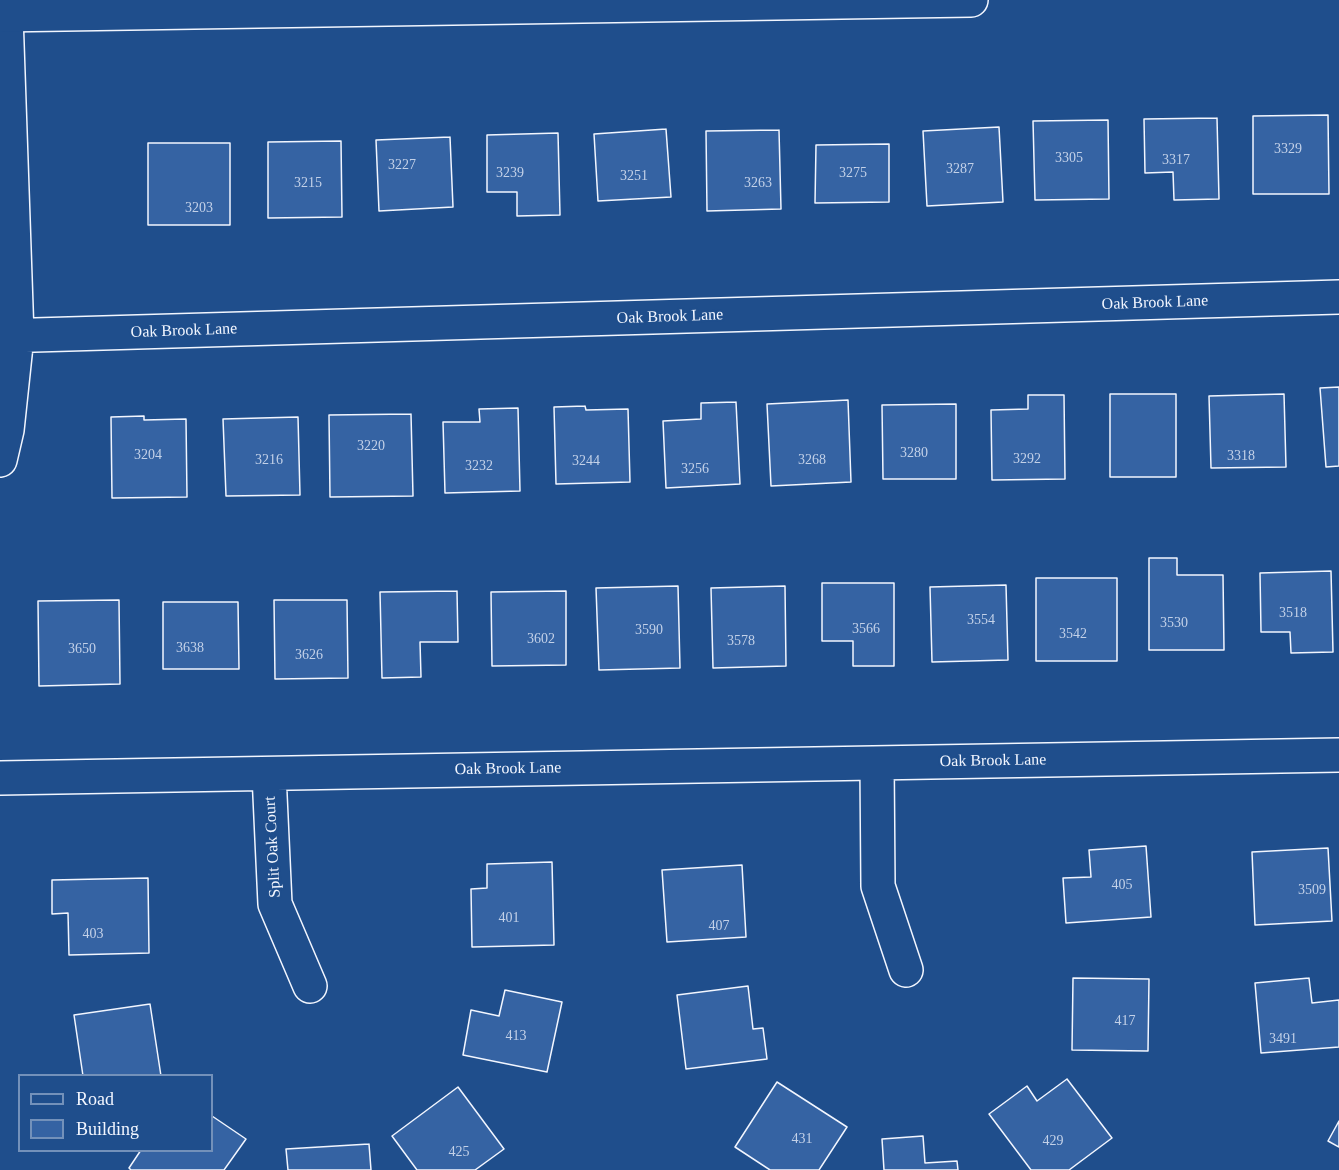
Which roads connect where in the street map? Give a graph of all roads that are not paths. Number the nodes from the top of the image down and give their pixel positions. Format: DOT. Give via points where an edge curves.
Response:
graph roads {
  1 [pos="972,0"];
  2 [pos="3,15"];
  3 [pos="1339,297"];
  4 [pos="8,336"];
  5 [pos="0,460"];
  6 [pos="1339,755"];
  7 [pos="877,763"];
  8 [pos="269,774"];
  9 [pos="0,778"];
  10 [pos="906,970"];
  11 [pos="310,986"];
  1 -- 2 [label="street"];
  2 -- 4 [label="street"];
  3 -- 4 [label="street, Oak Brook Lane"];
  4 -- 5 [label="street" via="8,430"];
  6 -- 7 [label="street, Oak Brook Lane"];
  7 -- 8 [label="street, Oak Brook Lane"];
  7 -- 10 [label="street" via="878,886"];
  8 -- 9 [label="street, Oak Brook Lane"];
  8 -- 11 [label="street, Split Oak Court" via="275,904"];
}
